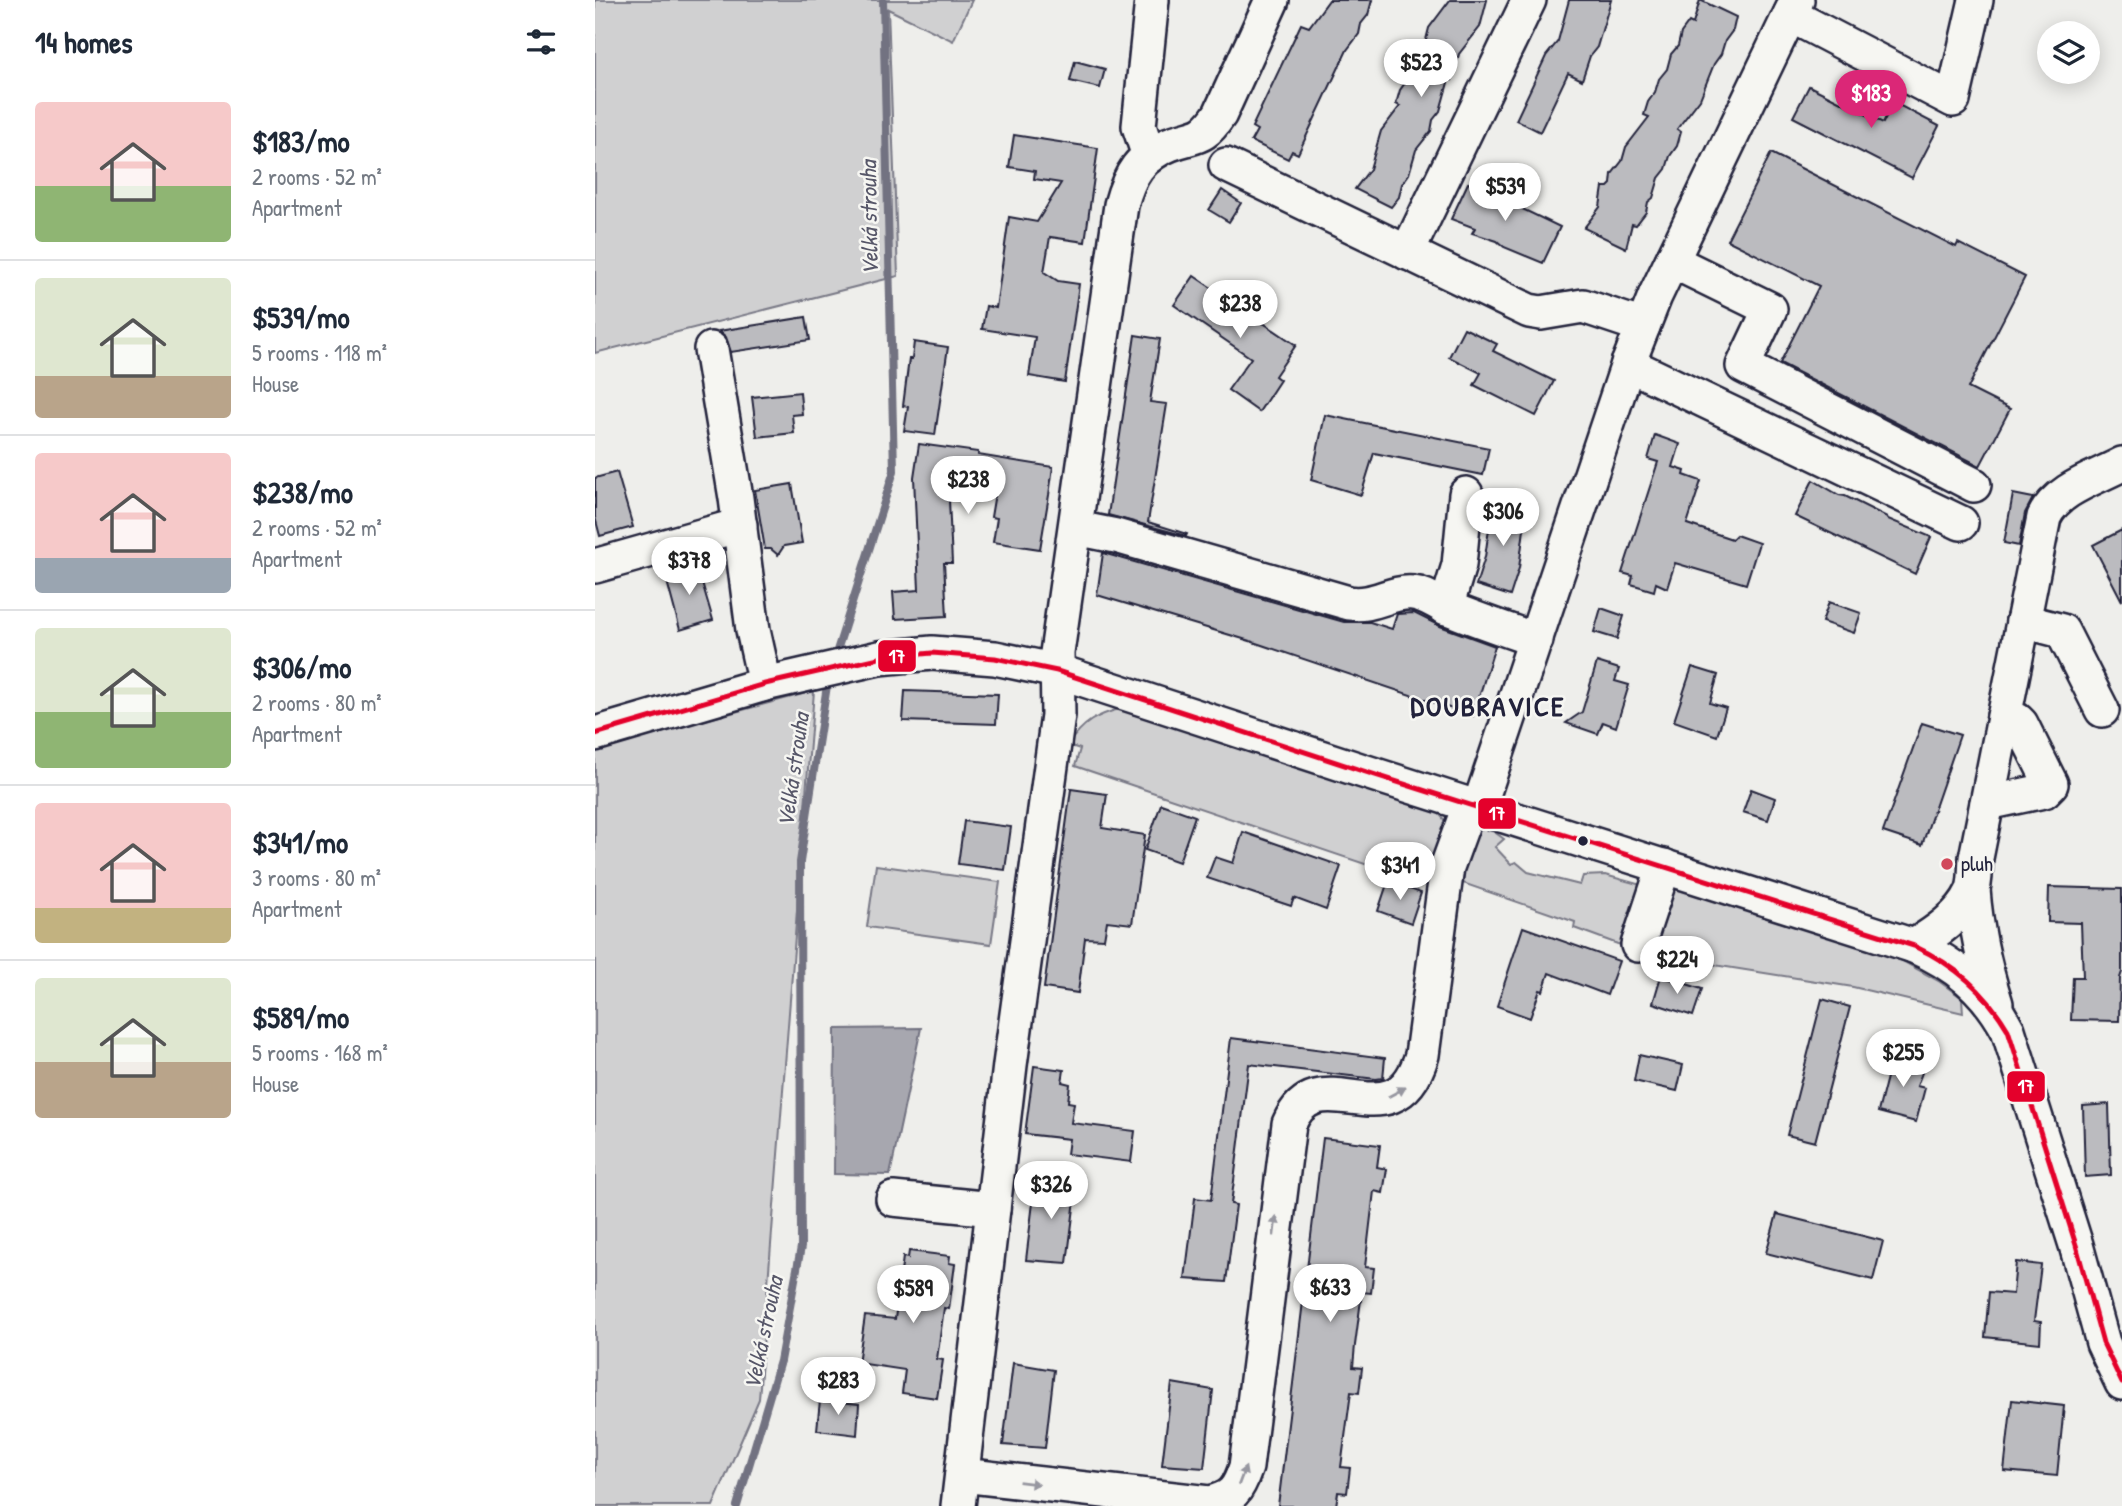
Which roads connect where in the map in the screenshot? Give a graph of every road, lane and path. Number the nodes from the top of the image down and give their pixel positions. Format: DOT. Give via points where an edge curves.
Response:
graph roads {
  1 [pos="1151,0"];
  2 [pos="1272,0"];
  3 [pos="1529,0"];
  4 [pos="1976,0"];
  5 [pos="1794,8"];
  6 [pos="1149,156"];
  7 [pos="1226,165"];
  8 [pos="1407,253"];
  9 [pos="1672,261"];
  10 [pos="1643,326"];
  11 [pos="711,349"];
  12 [pos="1628,364"];
  13 [pos="2121,464"];
  14 [pos="1974,485"];
  15 [pos="1466,494"];
  16 [pos="1961,523"];
  17 [pos="740,525"];
  18 [pos="1076,528"];
  19 [pos="595,566"];
  20 [pos="1446,608"];
  21 [pos="2023,621"];
  22 [pos="1536,640"];
  23 [pos="1058,671"];
  24 [pos="765,684"];
  25 [pos="2102,709"];
  26 [pos="2004,716"];
  27 [pos="595,734"];
  28 [pos="1986,803"];
  29 [pos="1474,806"];
  30 [pos="1664,866"];
  31 [pos="1973,890"];
  32 [pos="1638,945"];
  33 [pos="1914,946"];
  34 [pos="1998,1012"];
  35 [pos="893,1199"];
  36 [pos="993,1209"];
  37 [pos="2122,1383"];
  38 [pos="960,1490"];
  1 -- 6 [label="street" via="1139,127"];
  2 -- 6 [label="street" via="1210,129"];
  3 -- 8 [label="street"];
  4 -- 5 [label="street" via="1953,100"];
  5 -- 9 [label="street"];
  6 -- 18 [label="street" via="1132,173 1121,205"];
  7 -- 8 [label="street"];
  8 -- 10 [label="street" via="1529,311 1583,306"];
  9 -- 10 [label="street"];
  9 -- 14 [label="street" via="1770,309 1743,366"];
  10 -- 12 [label="street"];
  11 -- 17 [label="street"];
  12 -- 16 [label="street"];
  12 -- 22 [label="street"];
  13 -- 21 [label="street" via="2068,492 2048,509"];
  15 -- 20 [label="street" via="1459,565"];
  17 -- 19 [label="street"];
  17 -- 24 [label="street" via="751,621"];
  18 -- 20 [label="street" via="1349,603 1370,604 1409,593"];
  18 -- 23 [label="street"];
  20 -- 22 [label="street"];
  21 -- 25 [label="street" via="2062,631"];
  21 -- 26 [label="street"];
  22 -- 29 [label="street"];
  23 -- 24 [label="street" via="959,654 903,654"];
  23 -- 29 [label="street"];
  23 -- 36 [label="street" via="1058,715"];
  24 -- 27 [label="street"];
  26 -- 28 [label="street"];
  26 -- 28 [label="street" via="2021,724 2051,784 2044,790"];
  28 -- 31 [label="street"];
  29 -- 30 [label="street"];
  38 -- 29 [label="street, one-way" via="1209,1503 1234,1493 1246,1467 1289,1124 1310,1098 1324,1094 1376,1100 1391,1097 1407,1087 1417,1072 1447,867"];
  30 -- 32 [label="street"];
  30 -- 33 [label="street"];
  31 -- 33 [label="street" via="1950,920"];
  31 -- 34 [label="street" via="1980,943"];
  33 -- 34 [label="street" via="1955,968"];
  34 -- 37 [label="street" via="2018,1060 2103,1343"];
  35 -- 36 [label="street"];
  36 -- 38 [label="street"];
}
